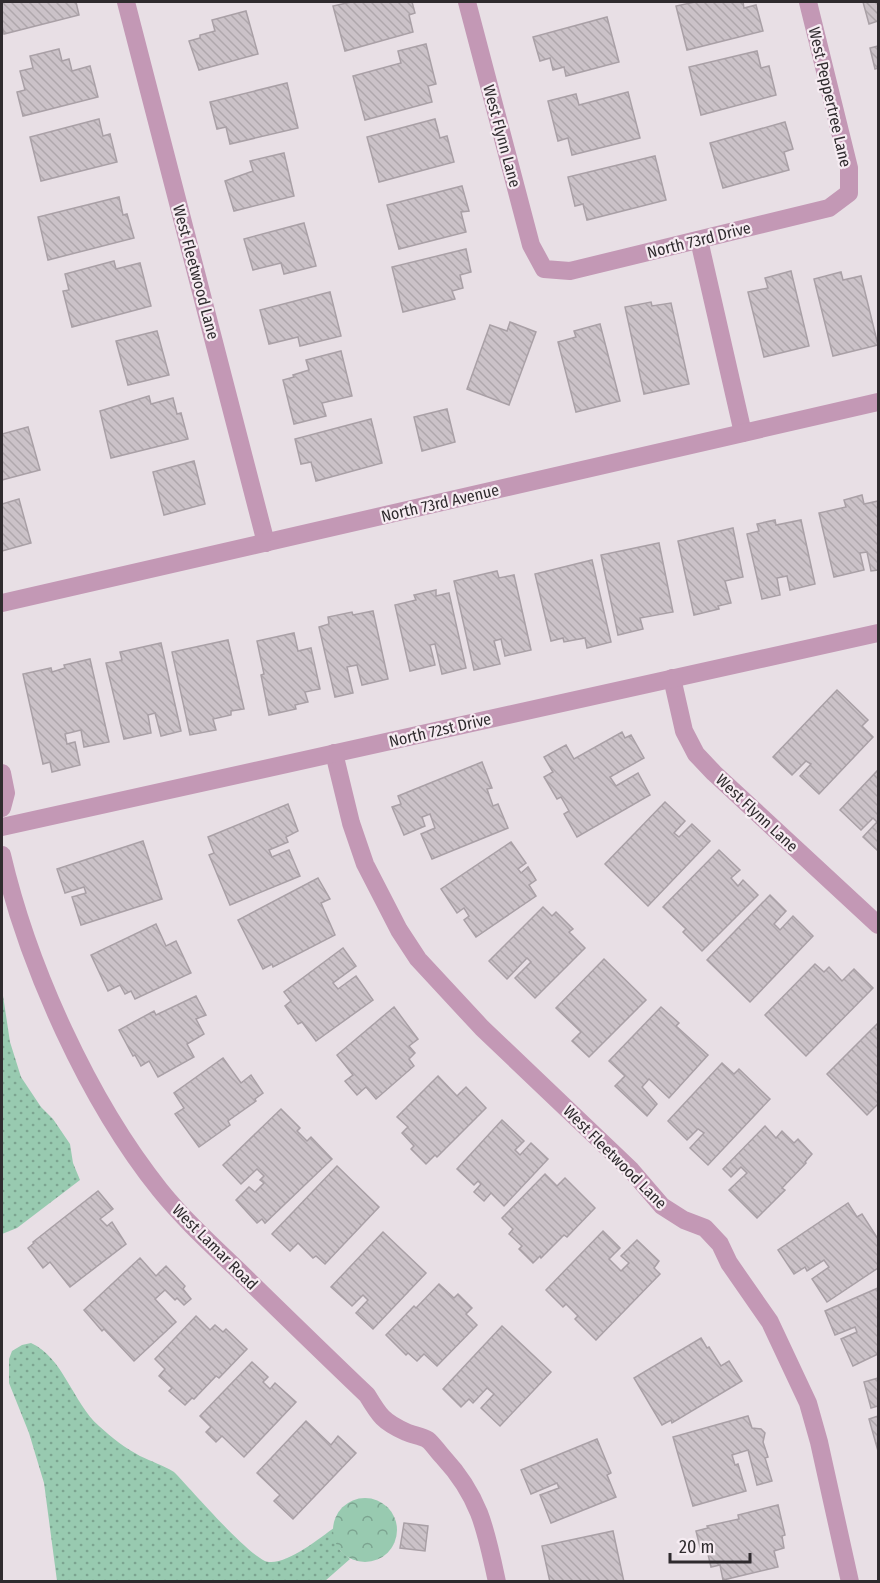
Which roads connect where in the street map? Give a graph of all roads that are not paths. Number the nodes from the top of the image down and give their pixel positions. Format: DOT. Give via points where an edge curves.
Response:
graph roads {
  1 [pos="126,2"];
  2 [pos="467,2"];
  3 [pos="808,2"];
  4 [pos="849,193"];
  5 [pos="699,240"];
  6 [pos="544,269"];
  7 [pos="879,402"];
  8 [pos="743,433"];
  9 [pos="266,543"];
  10 [pos="2,603"];
  11 [pos="879,633"];
  12 [pos="672,678"];
  13 [pos="334,753"];
  14 [pos="2,773"];
  15 [pos="2,808"];
  16 [pos="2,827"];
  17 [pos="2,855"];
  18 [pos="879,925"];
  19 [pos="497,1581"];
  20 [pos="850,1581"];
  1 -- 9 [label="street, West Fleetwood Lane"];
  2 -- 6 [label="street, West Flynn Lane" via="531,245"];
  3 -- 4 [label="street, West Peppertree Lane" via="849,168"];
  4 -- 5 [label="street, North 73rd Drive" via="830,208"];
  5 -- 6 [label="street, North 73rd Drive" via="570,272"];
  5 -- 8 [label="street"];
  7 -- 8 [label="street, North 73rd Avenue"];
  8 -- 9 [label="street, North 73rd Avenue"];
  9 -- 10 [label="street, North 73rd Avenue"];
  11 -- 12 [label="street, North 72st Drive"];
  12 -- 13 [label="street, North 72st Drive"];
  12 -- 18 [label="street, West Flynn Lane" via="684,731 696,754"];
  13 -- 16 [label="street, North 72st Drive"];
  13 -- 20 [label="street, West Fleetwood Lane" via="365,864 418,959 482,1028 631,1170 662,1206 705,1228 770,1322 807,1403"];
  14 -- 15 [label="street" via="6,793"];
  17 -- 19 [label="street, West Lamar Road" via="52,1004 101,1102 140,1162 190,1224 367,1395 381,1418 428,1440 452,1467 479,1509"];
}
